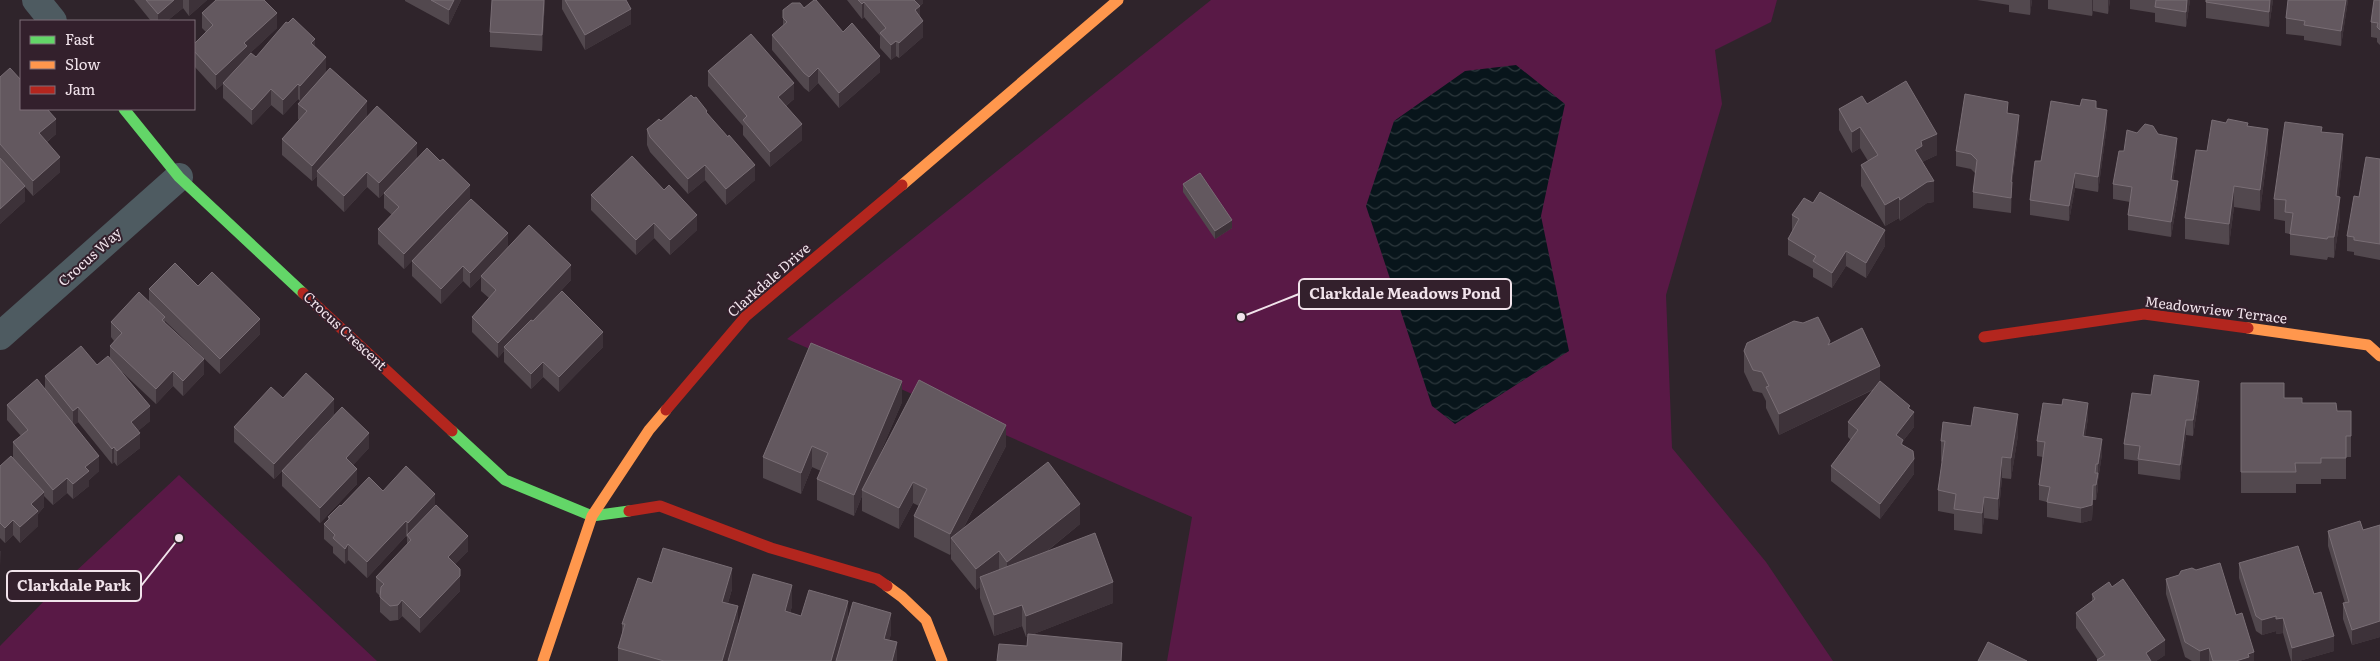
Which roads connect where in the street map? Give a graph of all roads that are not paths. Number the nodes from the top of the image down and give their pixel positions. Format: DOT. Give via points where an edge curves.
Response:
graph roads {
  1 [pos="36,0"];
  2 [pos="1118,0"];
  3 [pos="53,20"];
  4 [pos="125,110"];
  5 [pos="179,177"];
  6 [pos="0,336"];
  7 [pos="1984,337"];
  8 [pos="2380,356"];
  9 [pos="592,516"];
  10 [pos="542,661"];
  11 [pos="942,661"];
  1 -- 3 [label="street"];
  2 -- 9 [label="street, Clarkdale Drive" via="746,316 649,430"];
  4 -- 5 [label="street, Crocus Crescent"];
  5 -- 6 [label="street, Crocus Way"];
  5 -- 9 [label="street, Crocus Crescent" via="505,480"];
  7 -- 8 [label="street, Meadowview Terrace" via="2144,314 2368,345"];
  9 -- 10 [label="street, Clarkdale Drive"];
  9 -- 11 [label="street" via="660,506 771,548 877,579 926,620"];
}
